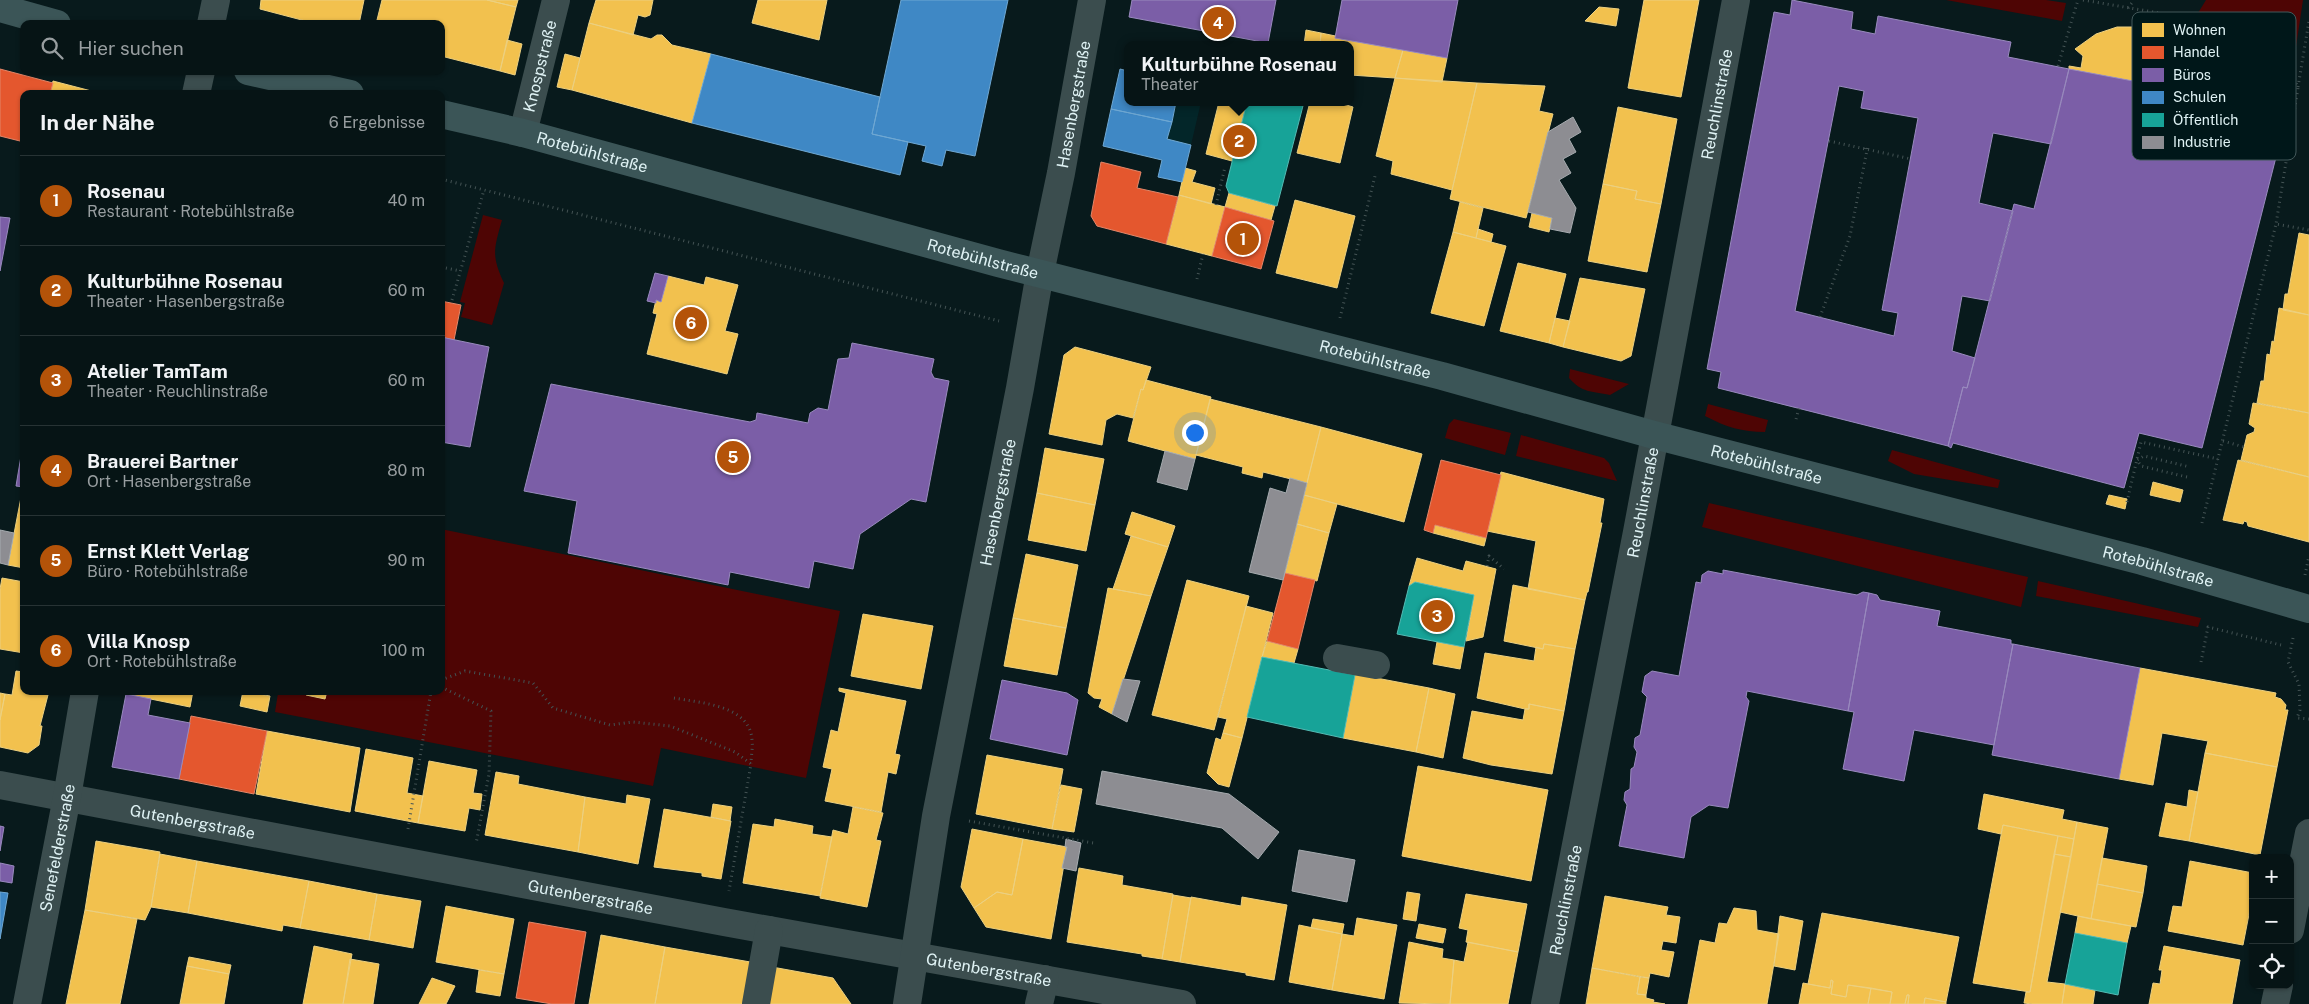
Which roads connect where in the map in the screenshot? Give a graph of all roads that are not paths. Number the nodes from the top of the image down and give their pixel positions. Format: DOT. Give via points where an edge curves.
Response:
graph roads {
  1 [pos="216,0"];
  2 [pos="556,0"];
  3 [pos="1092,0"];
  4 [pos="1736,0"];
  5 [pos="0,8"];
  6 [pos="43,20"];
  7 [pos="212,20"];
  8 [pos="200,75"];
  9 [pos="266,75"];
  10 [pos="197,90"];
  11 [pos="332,90"];
  12 [pos="445,115"];
  13 [pos="523,133"];
  14 [pos="1040,273"];
  15 [pos="1654,435"];
  16 [pos="2304,608"];
  17 [pos="1337,658"];
  18 [pos="1376,665"];
  19 [pos="84,695"];
  20 [pos="0,785"];
  21 [pos="67,797"];
  22 [pos="2309,833"];
  23 [pos="2294,910"];
  24 [pos="769,930"];
  25 [pos="913,956"];
  26 [pos="2278,989"];
  27 [pos="1042,991"];
  28 [pos="27,1004"];
  29 [pos="756,1004"];
  30 [pos="907,1004"];
  31 [pos="1182,1004"];
  32 [pos="1545,1004"];
  33 [pos="2275,1004"];
  1 -- 7 [label="street"];
  2 -- 13 [label="street, Knospstraße"];
  3 -- 14 [label="street, Hasenbergstraße" via="1062,174"];
  4 -- 15 [label="street, Reuchlinstraße"];
  5 -- 6 [label="main road"];
  8 -- 10 [label="street"];
  9 -- 11 [label="main road"];
  12 -- 13 [label="main road, Rotebühlstraße"];
  13 -- 14 [label="main road, Rotebühlstraße"];
  14 -- 15 [label="main road, Rotebühlstraße"];
  14 -- 25 [label="street, Hasenbergstraße" via="936,816"];
  15 -- 16 [label="main road, Rotebühlstraße" via="2133,559"];
  15 -- 32 [label="street, Reuchlinstraße"];
  17 -- 18 [label="street"];
  19 -- 21 [label="street, Senefelderstraße"];
  20 -- 21 [label="street, Gutenbergstraße"];
  21 -- 24 [label="street, Gutenbergstraße"];
  21 -- 28 [label="street, Senefelderstraße"];
  22 -- 23 [label="street"];
  24 -- 25 [label="street, Gutenbergstraße"];
  24 -- 29 [label="street"];
  25 -- 27 [label="street, Gutenbergstraße"];
  25 -- 30 [label="street, Hasenbergstraße"];
  26 -- 33 [label="street"];
  27 -- 31 [label="street, Gutenbergstraße"];
}
